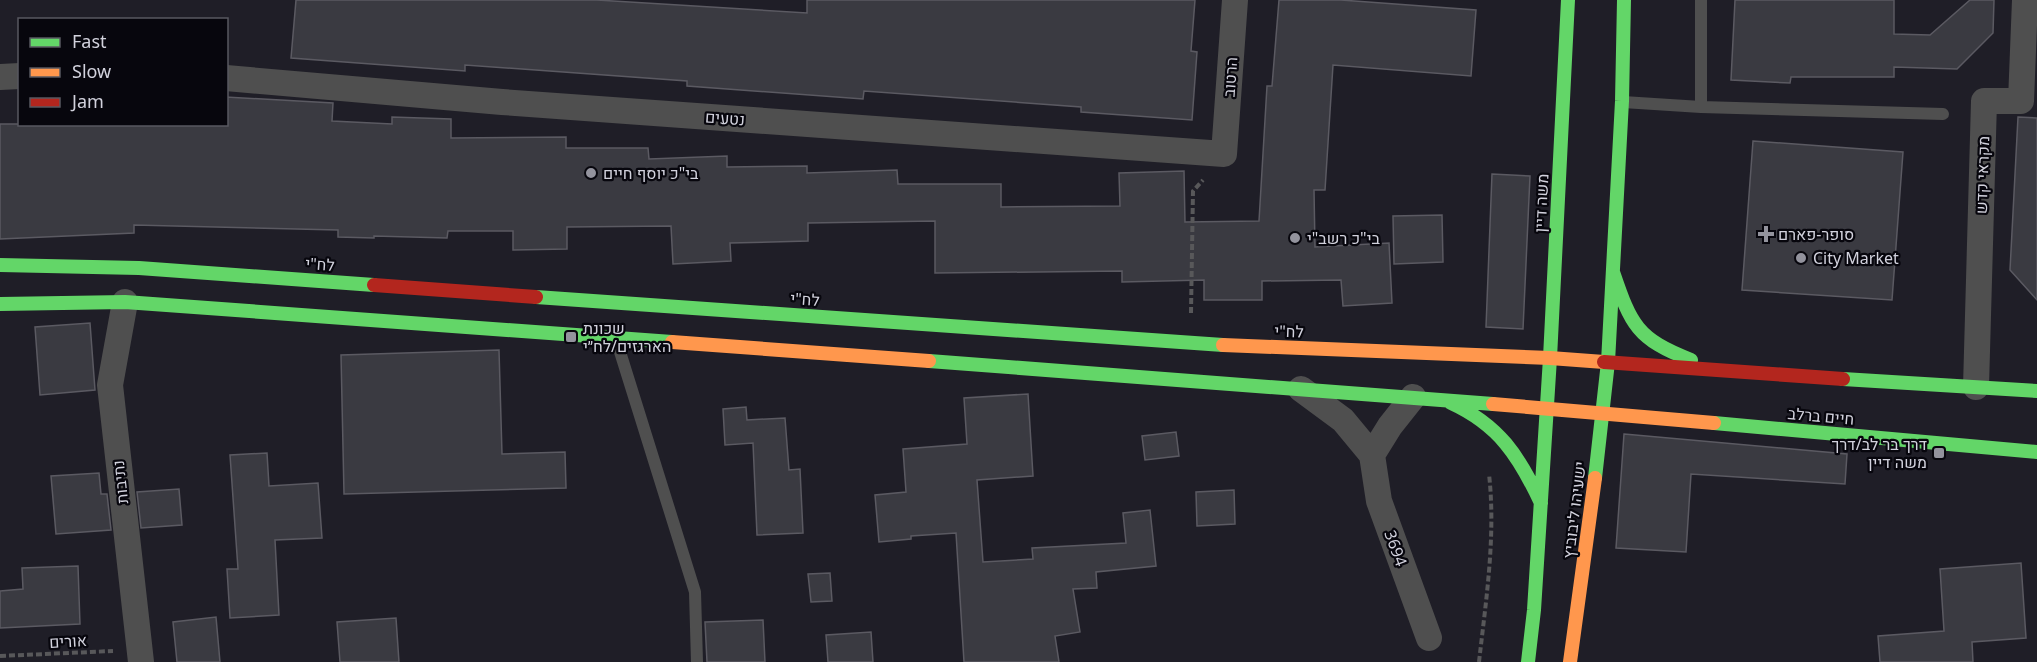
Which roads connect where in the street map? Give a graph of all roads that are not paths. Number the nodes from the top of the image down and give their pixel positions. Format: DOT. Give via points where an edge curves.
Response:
graph roads {
  1 [pos="1235,0"];
  2 [pos="1568,0"];
  3 [pos="1624,0"];
  4 [pos="1701,0"];
  5 [pos="2025,0"];
  6 [pos="18,76"];
  7 [pos="0,77"];
  8 [pos="228,78"];
  9 [pos="1622,101"];
  10 [pos="1701,107"];
  11 [pos="1943,114"];
  12 [pos="1224,154"];
  13 [pos="0,265"];
  14 [pos="1612,272"];
  15 [pos="125,302"];
  16 [pos="0,304"];
  17 [pos="615,338"];
  18 [pos="1550,358"];
  19 [pos="1608,362"];
  20 [pos="1733,372"];
  21 [pos="1976,387"];
  22 [pos="1301,389"];
  23 [pos="2037,391"];
  24 [pos="1413,397"];
  25 [pos="1438,399"];
  26 [pos="1546,408"];
  27 [pos="1603,413"];
  28 [pos="2037,452"];
  29 [pos="1372,455"];
  30 [pos="1541,503"];
  31 [pos="1429,638"];
  32 [pos="139,656"];
  33 [pos="697,662"];
  34 [pos="1528,662"];
  35 [pos="1570,662"];
  1 -- 12 [label="street, הרטוב"];
  2 -- 18 [label="main road, משה דיין"];
  3 -- 9 [label="main road"];
  4 -- 10 [label="lane"];
  5 -- 21 [label="street, מקראי קדש" via="2021,101 1984,101"];
  6 -- 7 [label="street"];
  8 -- 12 [label="street, נטעים"];
  9 -- 10 [label="lane"];
  9 -- 14 [label="main road"];
  10 -- 11 [label="lane"];
  13 -- 18 [label="main road, לח\"י" via="139,268 1190,344"];
  14 -- 19 [label="main road"];
  14 -- 20 [label="main road" via="1638,334 1672,353"];
  15 -- 16 [label="main road"];
  15 -- 17 [label="main road"];
  15 -- 32 [label="street, נתיבות" via="110,386"];
  17 -- 22 [label="main road"];
  17 -- 33 [label="lane" via="695,592"];
  18 -- 19 [label="main road, לח\"י"];
  18 -- 26 [label="main road, משה דיין"];
  19 -- 20 [label="main road"];
  19 -- 27 [label="main road, ישעיהו ליבוביץ"];
  20 -- 21 [label="main road"];
  21 -- 23 [label="main road"];
  22 -- 24 [label="main road"];
  22 -- 29 [label="street" via="1343,420"];
  24 -- 25 [label="main road"];
  24 -- 29 [label="street"];
  25 -- 26 [label="main road"];
  25 -- 30 [label="main road" via="1462,408 1500,435 1520,461"];
  26 -- 27 [label="main road"];
  26 -- 30 [label="main road, ישעיהו ליבוביץ"];
  27 -- 28 [label="main road, חיים ברלב"];
  27 -- 35 [label="main road, ישעיהו ליבוביץ"];
  29 -- 31 [label="street, 3694" via="1379,501"];
  30 -- 34 [label="main road, ישעיהו ליבוביץ"];
}
